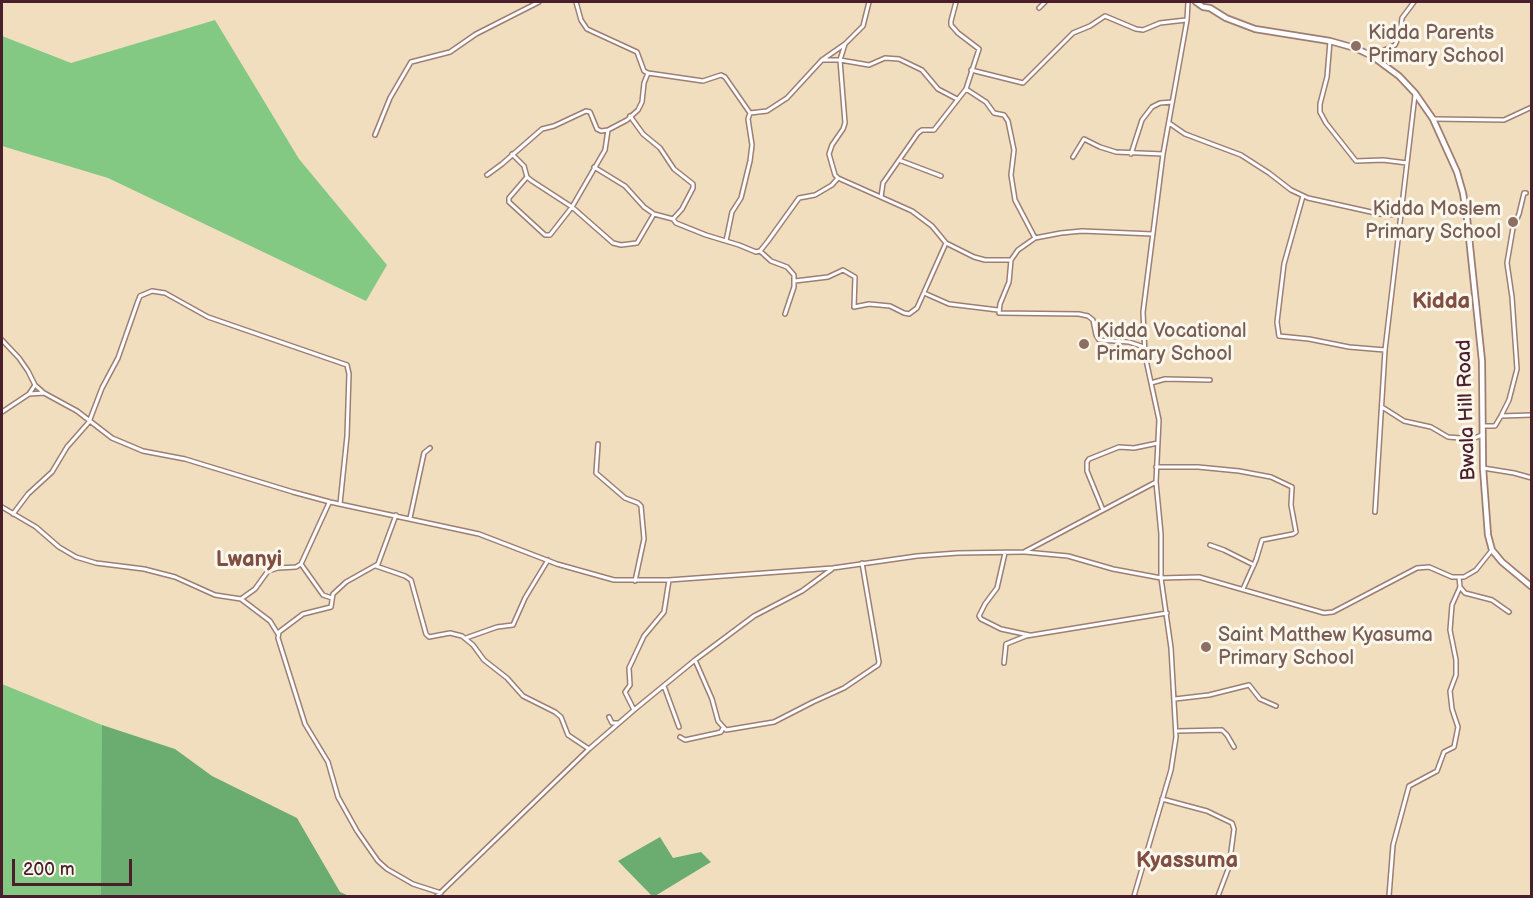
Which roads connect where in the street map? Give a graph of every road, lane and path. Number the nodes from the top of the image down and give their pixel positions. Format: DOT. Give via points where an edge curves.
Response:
graph roads {
  1 [pos="539,2"];
  2 [pos="576,2"];
  3 [pos="869,2"];
  4 [pos="956,2"];
  5 [pos="1045,2"];
  6 [pos="1188,2"];
  7 [pos="1196,2"];
  8 [pos="1414,2"];
  9 [pos="1039,8"];
  10 [pos="1187,20"];
  11 [pos="1330,41"];
  12 [pos="845,44"];
  13 [pos="1372,56"];
  14 [pos="822,60"];
  15 [pos="840,60"];
  16 [pos="971,70"];
  17 [pos="648,73"];
  18 [pos="966,89"];
  19 [pos="1415,93"];
  20 [pos="957,99"];
  21 [pos="1172,102"];
  22 [pos="1532,107"];
  23 [pos="750,113"];
  24 [pos="630,116"];
  25 [pos="1433,119"];
  26 [pos="1169,123"];
  27 [pos="608,130"];
  28 [pos="375,135"];
  29 [pos="512,154"];
  30 [pos="1131,154"];
  31 [pos="1163,154"];
  32 [pos="1073,157"];
  33 [pos="899,160"];
  34 [pos="1407,163"];
  35 [pos="594,167"];
  36 [pos="487,175"];
  37 [pos="941,176"];
  38 [pos="527,177"];
  39 [pos="838,178"];
  40 [pos="1527,193"];
  41 [pos="1303,196"];
  42 [pos="881,197"];
  43 [pos="572,207"];
  44 [pos="654,214"];
  45 [pos="1401,215"];
  46 [pos="673,219"];
  47 [pos="1153,234"];
  48 [pos="1035,238"];
  49 [pos="726,242"];
  50 [pos="946,243"];
  51 [pos="760,251"];
  52 [pos="1011,260"];
  53 [pos="795,281"];
  54 [pos="924,293"];
  55 [pos="998,310"];
  56 [pos="785,314"];
  57 [pos="2,340"];
  58 [pos="1144,347"];
  59 [pos="1385,350"];
  60 [pos="1210,380"];
  61 [pos="1151,383"];
  62 [pos="35,385"];
  63 [pos="44,393"];
  64 [pos="29,394"];
  65 [pos="1382,407"];
  66 [pos="2,412"];
  67 [pos="1532,415"];
  68 [pos="1501,416"];
  69 [pos="89,422"];
  70 [pos="1483,426"];
  71 [pos="1484,434"];
  72 [pos="1158,443"];
  73 [pos="598,444"];
  74 [pos="430,448"];
  75 [pos="1156,467"];
  76 [pos="1483,468"];
  77 [pos="1532,478"];
  78 [pos="1156,482"];
  79 [pos="330,502"];
  80 [pos="340,504"];
  81 [pos="2,507"];
  82 [pos="1103,510"];
  83 [pos="1375,512"];
  84 [pos="13,514"];
  85 [pos="396,515"];
  86 [pos="410,518"];
  87 [pos="1210,545"];
  88 [pos="1492,550"];
  89 [pos="1024,552"];
  90 [pos="1005,553"];
  91 [pos="548,560"];
  92 [pos="862,563"];
  93 [pos="301,564"];
  94 [pos="376,566"];
  95 [pos="1254,566"];
  96 [pos="833,568"];
  97 [pos="1459,577"];
  98 [pos="1161,578"];
  99 [pos="669,580"];
  100 [pos="635,581"];
  101 [pos="1460,587"];
  102 [pos="1532,587"];
  103 [pos="1243,589"];
  104 [pos="332,598"];
  105 [pos="241,599"];
  106 [pos="1509,612"];
  107 [pos="1167,613"];
  108 [pos="278,635"];
  109 [pos="1032,635"];
  110 [pos="466,638"];
  111 [pos="695,660"];
  112 [pos="1004,663"];
  113 [pos="664,686"];
  114 [pos="1175,699"];
  115 [pos="1276,706"];
  116 [pos="634,710"];
  117 [pos="609,717"];
  118 [pos="620,722"];
  119 [pos="723,726"];
  120 [pos="679,727"];
  121 [pos="1177,731"];
  122 [pos="680,738"];
  123 [pos="1234,747"];
  124 [pos="589,749"];
  125 [pos="1162,799"];
  126 [pos="441,893"];
  127 [pos="437,897"];
  128 [pos="1134,897"];
  129 [pos="1218,897"];
  130 [pos="1389,897"];
  1 -- 28 [label="street" via="450,52 411,62"];
  2 -- 17 [label="street" via="587,29 637,52"];
  3 -- 12 [label="street" via="863,26"];
  4 -- 16 [label="street" via="951,25 979,49"];
  5 -- 9 [label="street"];
  6 -- 10 [label="street"];
  7 -- 11 [label="street, Bwala Hill Road" via="1256,29"];
  8 -- 13 [label="street" via="1402,18 1395,45"];
  10 -- 16 [label="street" via="1160,23 1143,30 1105,16 1073,33 1023,83"];
  10 -- 21 [label="street"];
  11 -- 13 [label="street, Bwala Hill Road"];
  11 -- 34 [label="street" via="1320,104 1326,123 1356,161"];
  12 -- 14 [label="street"];
  12 -- 15 [label="street"];
  13 -- 19 [label="street, Bwala Hill Road"];
  14 -- 15 [label="street"];
  14 -- 23 [label="street" via="788,98 767,111"];
  15 -- 20 [label="street" via="869,65 885,58 912,63 938,89"];
  15 -- 39 [label="street" via="845,123 829,154"];
  16 -- 18 [label="street"];
  17 -- 23 [label="street" via="703,81 721,75"];
  17 -- 24 [label="street" via="642,102"];
  18 -- 20 [label="street"];
  18 -- 48 [label="street" via="986,102 994,113 1007,118 1014,150 1011,175 1015,200"];
  19 -- 25 [label="street, Bwala Hill Road"];
  19 -- 34 [label="street"];
  20 -- 33 [label="street" via="934,130 918,133"];
  21 -- 26 [label="street"];
  21 -- 30 [label="street" via="1152,107 1142,120"];
  22 -- 25 [label="street" via="1504,120"];
  23 -- 49 [label="street" via="750,161"];
  24 -- 27 [label="street"];
  24 -- 46 [label="street" via="674,169 693,184"];
  25 -- 70 [label="street, Bwala Hill Road" via="1463,194 1482,361"];
  26 -- 31 [label="street"];
  26 -- 41 [label="street" via="1185,134 1241,155"];
  27 -- 29 [label="street" via="597,129 586,111 542,129"];
  27 -- 35 [label="street" via="607,147"];
  29 -- 36 [label="street"];
  29 -- 38 [label="street" via="524,166"];
  30 -- 31 [label="street"];
  30 -- 32 [label="street" via="1084,139"];
  31 -- 47 [label="street"];
  33 -- 37 [label="street"];
  33 -- 42 [label="street" via="882,183"];
  34 -- 45 [label="street"];
  35 -- 43 [label="street"];
  35 -- 44 [label="street" via="624,186"];
  38 -- 43 [label="street"];
  38 -- 43 [label="street" via="509,202 545,235 550,236"];
  39 -- 42 [label="street"];
  39 -- 51 [label="street" via="815,195 799,198"];
  40 -- 68 [label="street" via="1513,228 1507,263 1517,369"];
  41 -- 45 [label="street" via="1380,214"];
  41 -- 59 [label="street" via="1284,264 1277,321 1280,338"];
  42 -- 50 [label="street" via="912,211"];
  43 -- 44 [label="street" via="613,243 621,245 637,243"];
  44 -- 46 [label="street"];
  45 -- 59 [label="street"];
  46 -- 49 [label="street"];
  47 -- 48 [label="street" via="1082,231"];
  47 -- 58 [label="street" via="1143,312"];
  48 -- 52 [label="street"];
  49 -- 51 [label="street"];
  50 -- 52 [label="street" via="985,260"];
  50 -- 54 [label="street"];
  51 -- 53 [label="street" via="790,270"];
  52 -- 55 [label="street" via="1009,282"];
  53 -- 54 [label="street" via="828,277 843,270 855,277 854,307 890,306 906,314 917,308"];
  53 -- 56 [label="street"];
  54 -- 55 [label="street" via="949,304"];
  55 -- 58 [label="street" via="1088,316 1094,320 1099,340"];
  57 -- 62 [label="street" via="24,364"];
  58 -- 61 [label="street"];
  59 -- 65 [label="street"];
  60 -- 61 [label="street" via="1165,379"];
  61 -- 72 [label="street" via="1159,420"];
  62 -- 63 [label="street"];
  62 -- 64 [label="street"];
  63 -- 64 [label="street"];
  63 -- 69 [label="street"];
  64 -- 66 [label="street"];
  65 -- 71 [label="street" via="1404,421 1431,427 1448,437 1472,439"];
  65 -- 83 [label="street"];
  67 -- 68 [label="street"];
  68 -- 70 [label="street" via="1495,426"];
  69 -- 79 [label="street" via="112,438 143,451 185,459"];
  69 -- 80 [label="street" via="140,297 152,291 165,293 208,317 347,365 347,435"];
  69 -- 84 [label="street" via="52,472"];
  70 -- 71 [label="street, Bwala Hill Road"];
  71 -- 76 [label="street, Bwala Hill Road"];
  72 -- 75 [label="street"];
  72 -- 82 [label="street" via="1119,447 1089,459 1087,471"];
  73 -- 100 [label="street" via="596,472 624,498 641,506 644,539"];
  74 -- 86 [label="street" via="424,453"];
  75 -- 78 [label="street"];
  75 -- 95 [label="street" via="1239,471 1290,485 1296,532 1262,540"];
  76 -- 77 [label="street"];
  76 -- 88 [label="street, Bwala Hill Road"];
  78 -- 82 [label="street"];
  78 -- 98 [label="street"];
  79 -- 80 [label="street"];
  79 -- 93 [label="street"];
  80 -- 85 [label="street"];
  81 -- 84 [label="street"];
  82 -- 89 [label="street"];
  84 -- 105 [label="street" via="76,557 144,569 222,597"];
  85 -- 86 [label="street"];
  85 -- 94 [label="street"];
  86 -- 91 [label="street" via="479,534"];
  87 -- 95 [label="street"];
  88 -- 97 [label="street" via="1476,570"];
  88 -- 102 [label="street"];
  89 -- 90 [label="street"];
  89 -- 98 [label="street" via="1068,556"];
  90 -- 92 [label="street" via="958,552"];
  90 -- 109 [label="street" via="997,588 980,616 1002,629"];
  91 -- 100 [label="street"];
  91 -- 110 [label="street" via="513,625"];
  92 -- 96 [label="street"];
  92 -- 119 [label="street" via="878,665 844,688 774,722 729,730"];
  93 -- 104 [label="street" via="323,595"];
  93 -- 105 [label="street" via="268,571 255,589"];
  94 -- 104 [label="street" via="351,578"];
  94 -- 110 [label="street" via="411,580 429,637 450,633"];
  95 -- 103 [label="street"];
  96 -- 99 [label="street"];
  96 -- 111 [label="street" via="802,591 754,616"];
  97 -- 101 [label="street"];
  97 -- 103 [label="street" via="1429,567 1417,568 1333,612 1324,613"];
  98 -- 103 [label="street" via="1199,577"];
  98 -- 107 [label="street"];
  99 -- 100 [label="street"];
  99 -- 116 [label="street" via="664,612 644,636 629,668 630,685 625,692"];
  101 -- 106 [label="street" via="1465,593 1492,600"];
  101 -- 130 [label="street" via="1452,605 1450,630 1456,660 1450,691 1458,727 1454,747 1444,752 1437,771 1409,786 1393,845"];
  104 -- 108 [label="street" via="329,609 303,614"];
  105 -- 108 [label="street" via="270,621"];
  107 -- 109 [label="street"];
  107 -- 114 [label="street"];
  108 -- 126 [label="street" via="305,724 328,762 338,797 357,831 387,869 413,884"];
  109 -- 112 [label="street" via="1006,644"];
  110 -- 124 [label="street" via="523,696 561,717 568,735"];
  111 -- 113 [label="street"];
  111 -- 119 [label="street"];
  113 -- 116 [label="street"];
  113 -- 120 [label="street"];
  114 -- 115 [label="street" via="1249,684 1260,699"];
  114 -- 121 [label="street"];
  116 -- 118 [label="street"];
  117 -- 118 [label="street" via="612,723"];
  118 -- 124 [label="street"];
  119 -- 122 [label="street" via="717,733"];
  121 -- 123 [label="street" via="1222,730"];
  121 -- 125 [label="street"];
  124 -- 126 [label="street"];
  125 -- 128 [label="street"];
  125 -- 129 [label="street" via="1232,823 1229,867"];
  126 -- 127 [label="street"];
}
